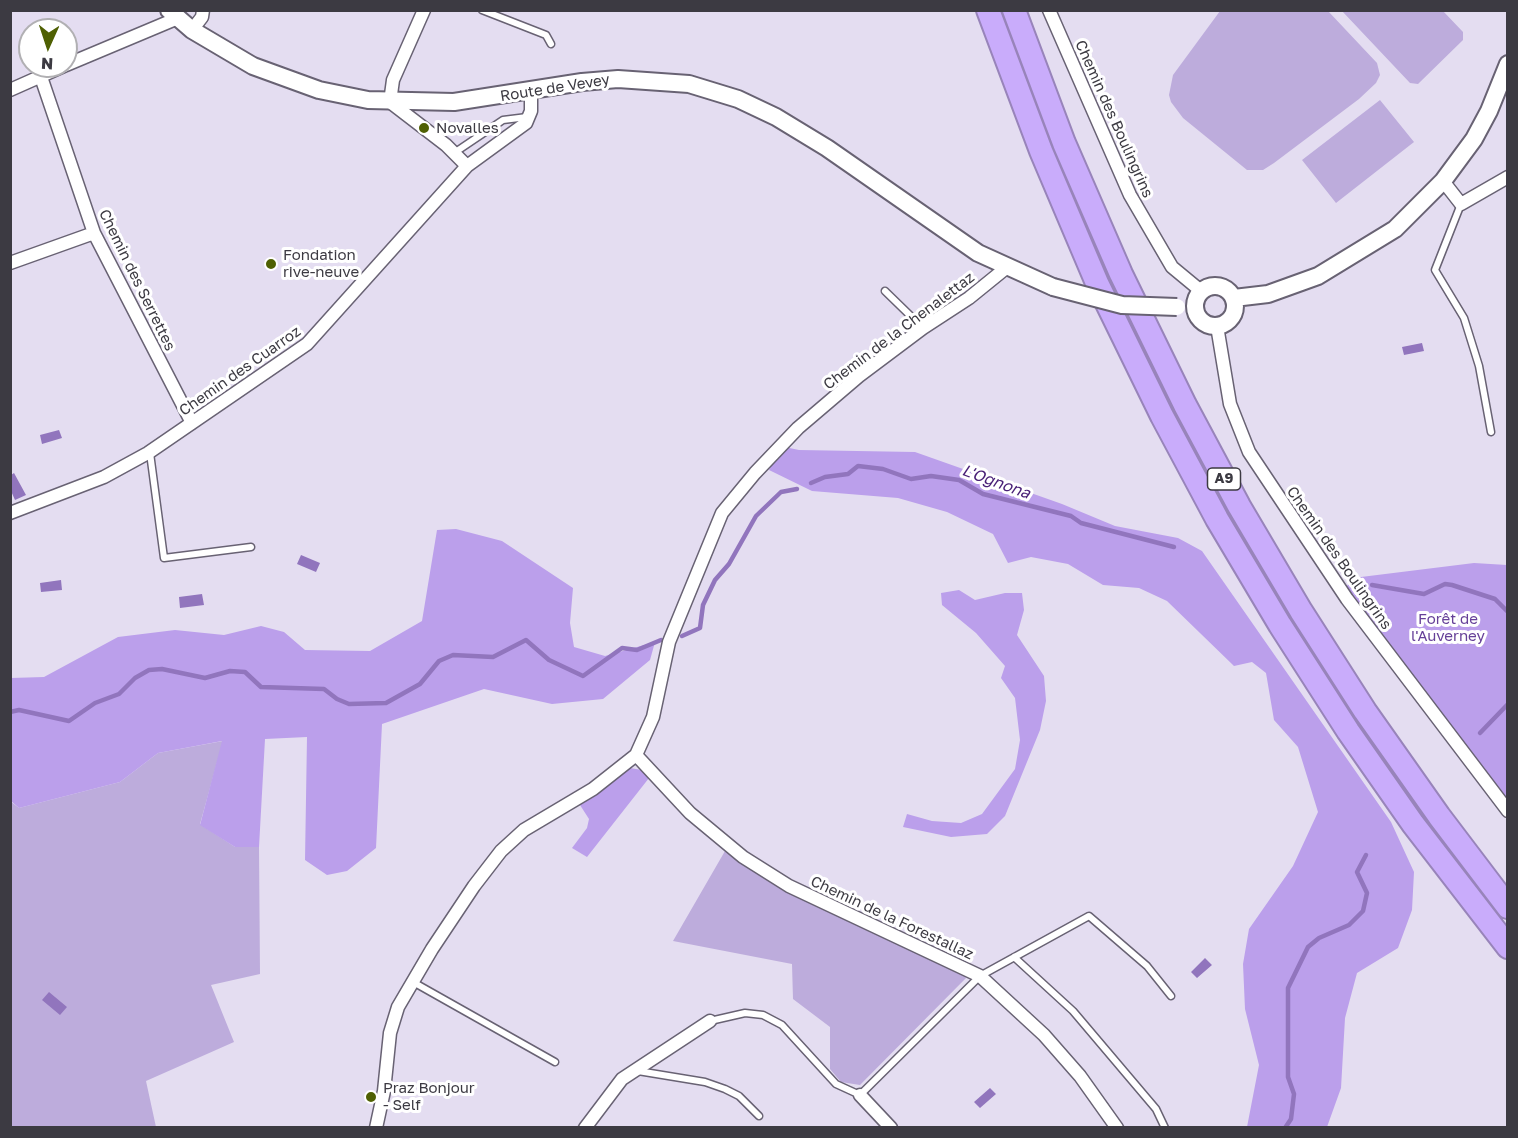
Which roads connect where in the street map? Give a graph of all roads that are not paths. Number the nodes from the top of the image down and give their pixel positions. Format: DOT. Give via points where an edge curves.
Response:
graph roads {
  1 [pos="203,10"];
  2 [pos="424,10"];
  3 [pos="482,10"];
  4 [pos="988,10"];
  5 [pos="1014,10"];
  6 [pos="1049,10"];
  7 [pos="174,14"];
  8 [pos="192,30"];
  9 [pos="551,44"];
  10 [pos="78,60"];
  11 [pos="1508,64"];
  12 [pos="39,78"];
  13 [pos="41,78"];
  14 [pos="10,90"];
  15 [pos="531,91"];
  16 [pos="390,102"];
  17 [pos="530,117"];
  18 [pos="454,153"];
  19 [pos="467,166"];
  20 [pos="1508,177"];
  21 [pos="1443,181"];
  22 [pos="1461,204"];
  23 [pos="94,234"];
  24 [pos="10,263"];
  25 [pos="1006,268"];
  26 [pos="885,291"];
  27 [pos="1198,298"];
  28 [pos="1234,298"];
  29 [pos="1217,326"];
  30 [pos="923,328"];
  31 [pos="192,423"];
  32 [pos="1491,432"];
  33 [pos="150,452"];
  34 [pos="10,513"];
  35 [pos="251,547"];
  36 [pos="636,756"];
  37 [pos="1508,811"];
  38 [pos="1508,906"];
  39 [pos="1508,947"];
  40 [pos="1014,957"];
  41 [pos="980,976"];
  42 [pos="413,982"];
  43 [pos="1171,996"];
  44 [pos="710,1021"];
  45 [pos="555,1062"];
  46 [pos="638,1071"];
  47 [pos="860,1095"];
  48 [pos="759,1116"];
  49 [pos="376,1128"];
  50 [pos="585,1128"];
  51 [pos="891,1128"];
  52 [pos="1116,1128"];
  53 [pos="1165,1128"];
  1 -- 8 [label="street"];
  2 -- 16 [label="street" via="393,80"];
  3 -- 9 [label="lane" via="546,35"];
  4 -- 39 [label="highway, A9" via="1041,151 1097,283 1217,519 1348,731 1413,824"];
  5 -- 38 [label="highway, A9" via="1116,265 1239,506 1365,711"];
  6 -- 27 [label="street, Chemin des Boulingrins" via="1130,195 1172,267"];
  7 -- 8 [label="street, Route de Vevey"];
  7 -- 10 [label="street"];
  8 -- 16 [label="street, Route de Vevey" via="239,59 286,79 334,94"];
  11 -- 21 [label="street" via="1474,139"];
  12 -- 14 [label="street"];
  13 -- 23 [label="street, Chemin des Serrettes"];
  15 -- 16 [label="street, Route de Vevey" via="454,102"];
  15 -- 17 [label="street"];
  15 -- 25 [label="street, Route de Vevey" via="582,82 654,80 689,84 738,99 827,148 978,253"];
  16 -- 18 [label="street"];
  17 -- 18 [label="lane" via="503,120"];
  17 -- 19 [label="street, Chemin des Cuarroz"];
  18 -- 19 [label="street"];
  19 -- 31 [label="street, Chemin des Cuarroz" via="307,344"];
  20 -- 22 [label="street"];
  21 -- 22 [label="street"];
  21 -- 28 [label="street" via="1395,228 1346,261 1291,287"];
  22 -- 32 [label="lane" via="1435,270 1464,318 1479,366"];
  23 -- 24 [label="street"];
  23 -- 31 [label="street, Chemin des Serrettes"];
  25 -- 27 [label="street, Route de Vevey, bridge" via="1072,294 1122,304 1177,306"];
  25 -- 30 [label="street, Chemin de la Chenalettaz"];
  26 -- 30 [label="lane"];
  27 -- 28 [label="street" via="1211,286 1222,287"];
  27 -- 29 [label="street" via="1201,321"];
  28 -- 29 [label="street" via="1236,306 1230,320"];
  29 -- 37 [label="street, Chemin des Boulingrins" via="1230,404 1249,452 1347,599"];
  30 -- 36 [label="street, Chemin de la Chenalettaz" via="798,428 722,513 669,642 653,717"];
  31 -- 33 [label="street, Chemin des Cuarroz"];
  33 -- 34 [label="street, Chemin des Cuarroz" via="104,477"];
  33 -- 35 [label="lane" via="164,558"];
  36 -- 41 [label="street, Chemin de la Forestallaz" via="690,813 743,857 789,886"];
  36 -- 42 [label="street, Chemin de la Chenalettaz" via="593,789 524,830 501,851"];
  40 -- 41 [label="lane"];
  40 -- 43 [label="lane" via="1089,916 1147,966"];
  40 -- 53 [label="lane" via="1073,1011 1156,1109"];
  41 -- 47 [label="lane"];
  41 -- 52 [label="street, Chemin de la Forestallaz" via="1044,1035 1080,1076"];
  42 -- 45 [label="lane"];
  42 -- 49 [label="street, Chemin de la Chenalettaz" via="398,1007 390,1033"];
  44 -- 46 [label="street"];
  44 -- 47 [label="lane" via="745,1013 763,1015 782,1025 836,1084"];
  46 -- 48 [label="lane" via="725,1089 739,1096"];
  46 -- 50 [label="street" via="622,1079"];
  47 -- 51 [label="street"];
}
